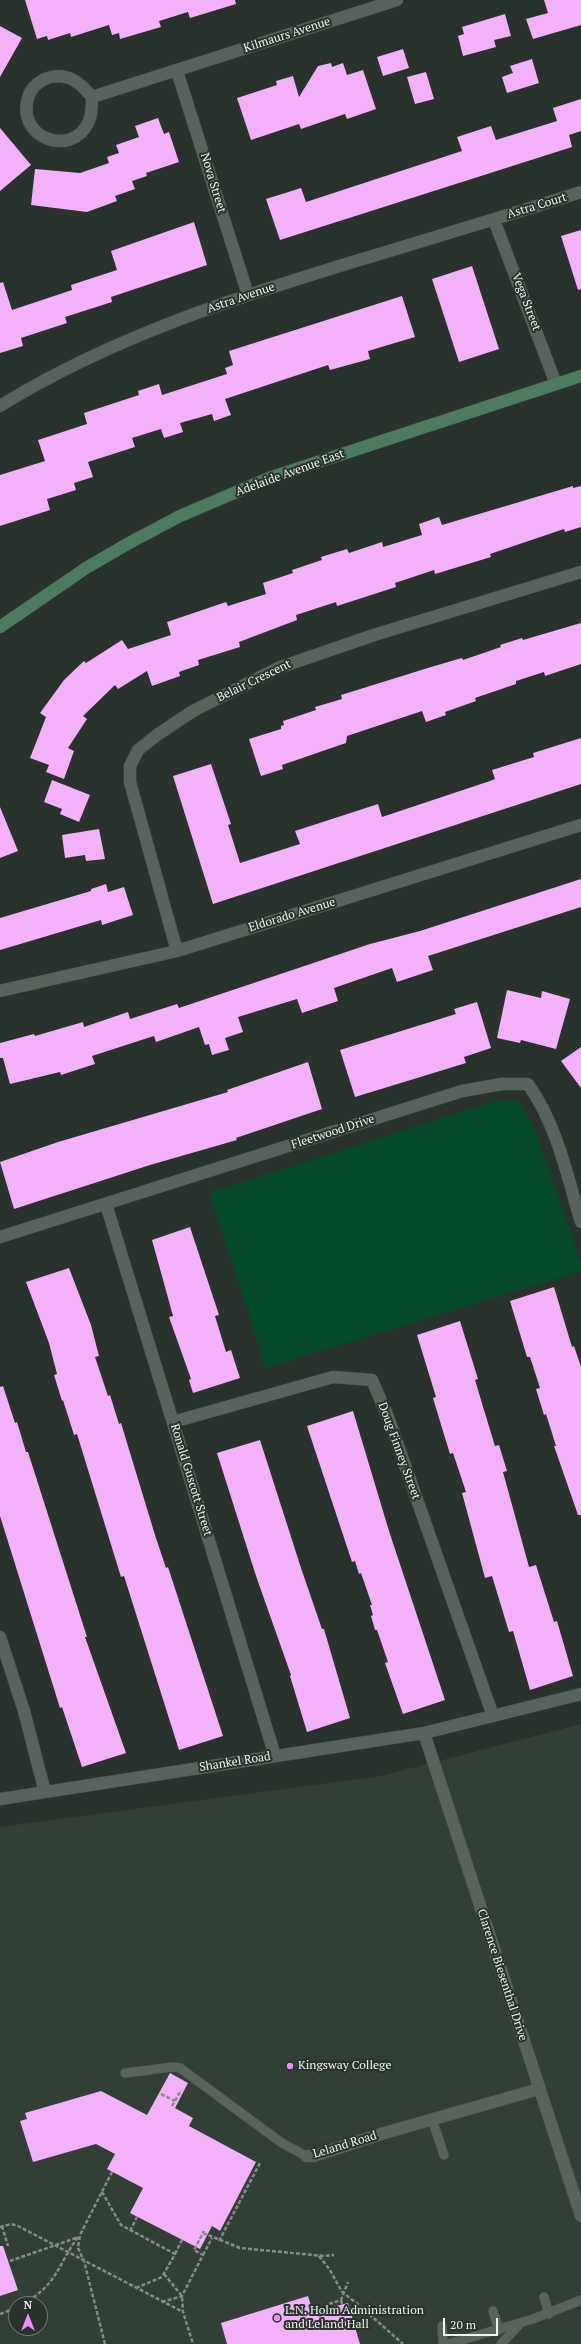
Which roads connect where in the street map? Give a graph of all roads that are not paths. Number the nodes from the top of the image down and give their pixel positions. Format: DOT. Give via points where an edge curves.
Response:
graph roads {
  1 [pos="397,0"];
  2 [pos="177,71"];
  3 [pos="92,97"];
  4 [pos="581,192"];
  5 [pos="494,220"];
  6 [pos="248,295"];
  7 [pos="581,376"];
  8 [pos="556,384"];
  9 [pos="0,406"];
  10 [pos="581,572"];
  11 [pos="0,627"];
  12 [pos="581,826"];
  13 [pos="177,951"];
  14 [pos="0,991"];
  15 [pos="106,1204"];
  16 [pos="581,1222"];
  17 [pos="0,1237"];
  18 [pos="173,1422"];
  19 [pos="0,1637"];
  20 [pos="581,1694"];
  21 [pos="492,1716"];
  22 [pos="424,1733"];
  23 [pos="275,1756"];
  24 [pos="44,1792"];
  25 [pos="0,1799"];
  26 [pos="125,2073"];
  27 [pos="539,2089"];
  28 [pos="432,2119"];
  29 [pos="306,2156"];
  30 [pos="444,2156"];
  31 [pos="581,2216"];
  32 [pos="544,2297"];
  33 [pos="581,2300"];
  34 [pos="493,2311"];
  35 [pos="549,2314"];
  36 [pos="525,2322"];
  37 [pos="442,2326"];
  38 [pos="499,2330"];
  39 [pos="443,2344"];
  40 [pos="448,2344"];
  41 [pos="500,2344"];
  1 -- 2 [label="street, Kilmaurs Avenue"];
  2 -- 3 [label="street, Kilmaurs Avenue"];
  2 -- 6 [label="street, Nova Street"];
  3 -- 3 [label="street" via="77,81 68,77 46,78 37,83 26,102 29,123 35,132 49,140 66,140 76,136 84,130 89,120"];
  4 -- 5 [label="street, Astra Court"];
  5 -- 6 [label="street, Astra Avenue"];
  5 -- 8 [label="street, Vega Street"];
  6 -- 9 [label="street, Astra Avenue" via="148,330 32,386"];
  7 -- 8 [label="main road, Adelaide Avenue East"];
  8 -- 11 [label="main road, Adelaide Avenue East" via="269,478 180,516 86,568"];
  10 -- 13 [label="street, Belair Crescent" via="325,650 278,668 193,711 138,750 130,766 130,782"];
  12 -- 13 [label="street, Eldorado Avenue"];
  13 -- 14 [label="street, Eldorado Avenue"];
  15 -- 16 [label="street, Fleetwood Drive" via="462,1090 502,1084 528,1084 550,1122"];
  15 -- 17 [label="street, Fleetwood Drive"];
  15 -- 18 [label="street, Ronald Guscott Street"];
  18 -- 21 [label="street, Doug Finney Street" via="333,1377 372,1380 390,1424"];
  18 -- 23 [label="street, Ronald Guscott Street"];
  19 -- 24 [label="street" via="24,1711"];
  20 -- 21 [label="street, Shankel Road"];
  21 -- 22 [label="street, Shankel Road"];
  22 -- 23 [label="street, Shankel Road"];
  22 -- 27 [label="street, Clarence Biesenthal Drive"];
  23 -- 24 [label="street, Shankel Road"];
  24 -- 25 [label="street"];
  26 -- 29 [label="lane, Leland Road" via="180,2068 282,2143"];
  27 -- 28 [label="street, Leland Road"];
  27 -- 31 [label="street, Clarence Biesenthal Drive"];
  28 -- 29 [label="street, Leland Road" via="314,2156"];
  28 -- 30 [label="lane"];
  32 -- 35 [label="lane"];
  33 -- 35 [label="lane"];
  34 -- 38 [label="lane"];
  35 -- 36 [label="lane"];
  36 -- 38 [label="lane"];
  36 -- 41 [label="lane"];
  37 -- 39 [label="lane"];
  38 -- 40 [label="lane"];
}
